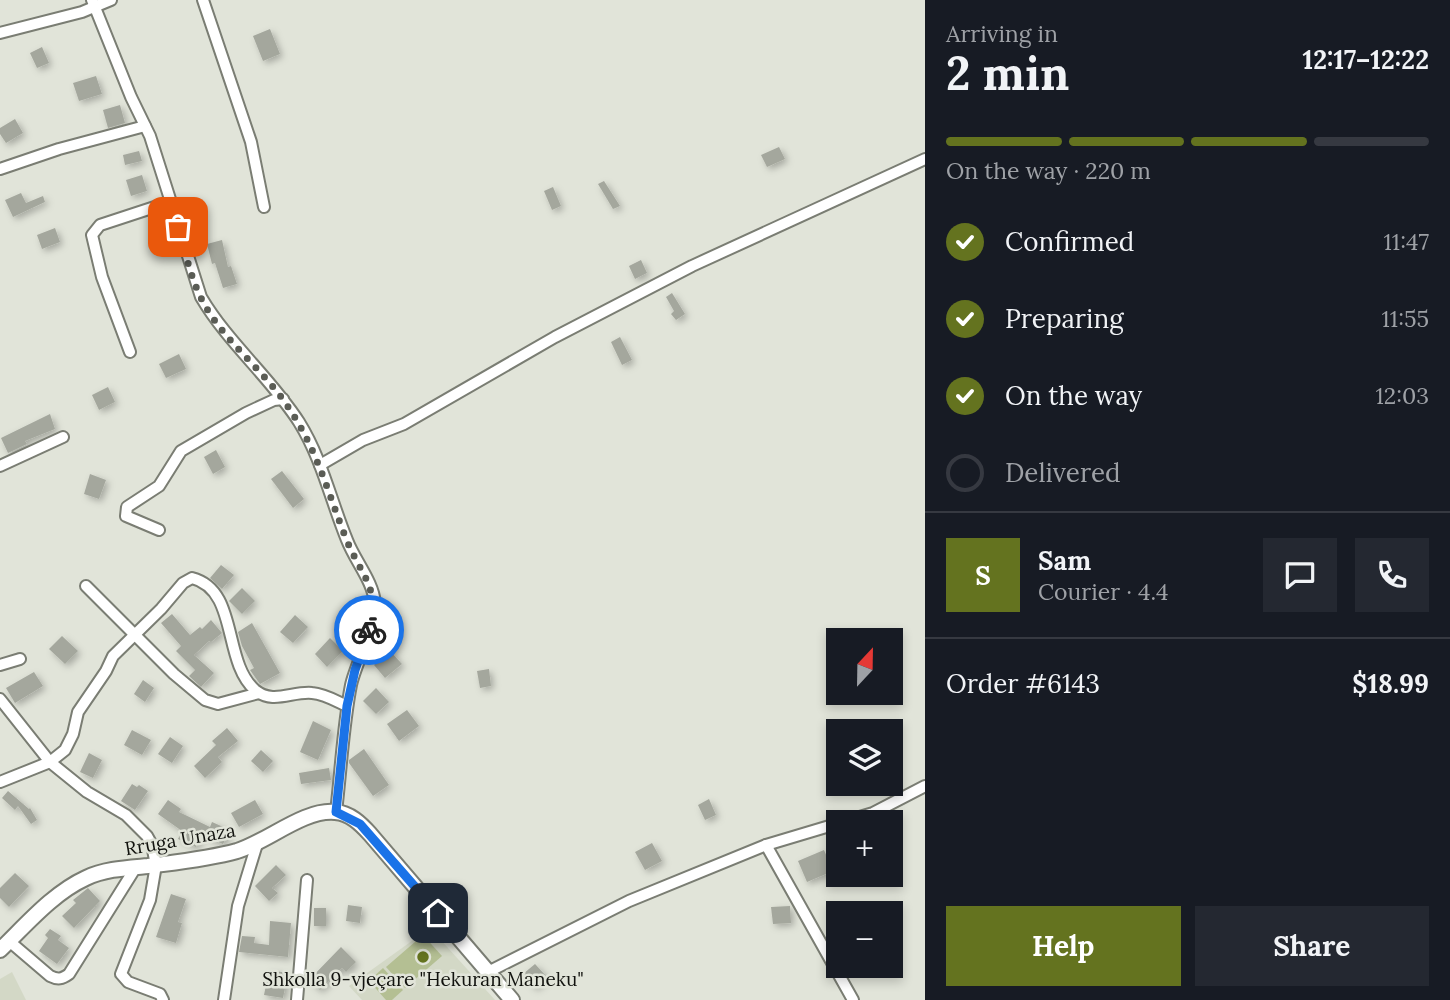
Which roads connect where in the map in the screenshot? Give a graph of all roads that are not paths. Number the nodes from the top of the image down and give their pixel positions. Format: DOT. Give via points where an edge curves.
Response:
graph roads {
  1 [pos="111,0"];
  2 [pos="203,0"];
  3 [pos="93,3"];
  4 [pos="0,33"];
  5 [pos="145,126"];
  6 [pos="925,159"];
  7 [pos="0,169"];
  8 [pos="170,202"];
  9 [pos="264,207"];
  10 [pos="130,352"];
  11 [pos="283,399"];
  12 [pos="63,437"];
  13 [pos="320,465"];
  14 [pos="0,466"];
  15 [pos="159,530"];
  16 [pos="86,586"];
  17 [pos="134,634"];
  18 [pos="20,659"];
  19 [pos="0,665"];
  20 [pos="258,693"];
  21 [pos="0,699"];
  22 [pos="347,706"];
  23 [pos="50,762"];
  24 [pos="0,782"];
  25 [pos="925,786"];
  26 [pos="336,812"];
  27 [pos="257,844"];
  28 [pos="766,845"];
  29 [pos="156,865"];
  30 [pos="136,867"];
  31 [pos="307,880"];
  32 [pos="4,946"];
  33 [pos="488,972"];
  34 [pos="163,1000"];
  35 [pos="225,1000"];
  36 [pos="297,1000"];
  37 [pos="512,1000"];
  38 [pos="853,1000"];
  1 -- 3 [label="street"];
  2 -- 9 [label="street" via="251,142"];
  3 -- 4 [label="street" via="82,12"];
  3 -- 5 [label="street"];
  5 -- 7 [label="street"];
  5 -- 8 [label="street"];
  6 -- 13 [label="street" via="692,266"];
  8 -- 10 [label="street" via="100,225 92,235"];
  8 -- 11 [label="street" via="201,297"];
  11 -- 13 [label="street"];
  11 -- 15 [label="street" via="246,413 181,451 159,485 127,508 126,516"];
  12 -- 14 [label="street"];
  13 -- 22 [label="street" via="346,540 375,602"];
  16 -- 17 [label="street"];
  17 -- 20 [label="street" via="211,704"];
  17 -- 20 [label="street" via="186,580 200,580 221,601 239,663"];
  17 -- 23 [label="street" via="113,656 78,712 65,750"];
  18 -- 19 [label="street"];
  20 -- 22 [label="street" via="277,698 319,694"];
  21 -- 23 [label="street"];
  22 -- 26 [label="street"];
  23 -- 24 [label="street"];
  23 -- 29 [label="street" via="137,825 152,845"];
  25 -- 28 [label="street" via="873,813"];
  26 -- 27 [label="main road, Rruga Unaza" via="312,816"];
  26 -- 33 [label="main road" via="353,818 370,834"];
  27 -- 29 [label="main road, Rruga Unaza"];
  27 -- 35 [label="street" via="238,906"];
  28 -- 33 [label="street" via="629,901"];
  28 -- 38 [label="street"];
  29 -- 30 [label="main road, Rruga Unaza"];
  29 -- 34 [label="street" via="146,912 121,974 123,980 160,994"];
  30 -- 32 [label="main road, Rruga Unaza" via="83,879 55,898"];
  30 -- 32 [label="street" via="64,978 50,976"];
  31 -- 36 [label="street"];
  33 -- 37 [label="main road"];
}
